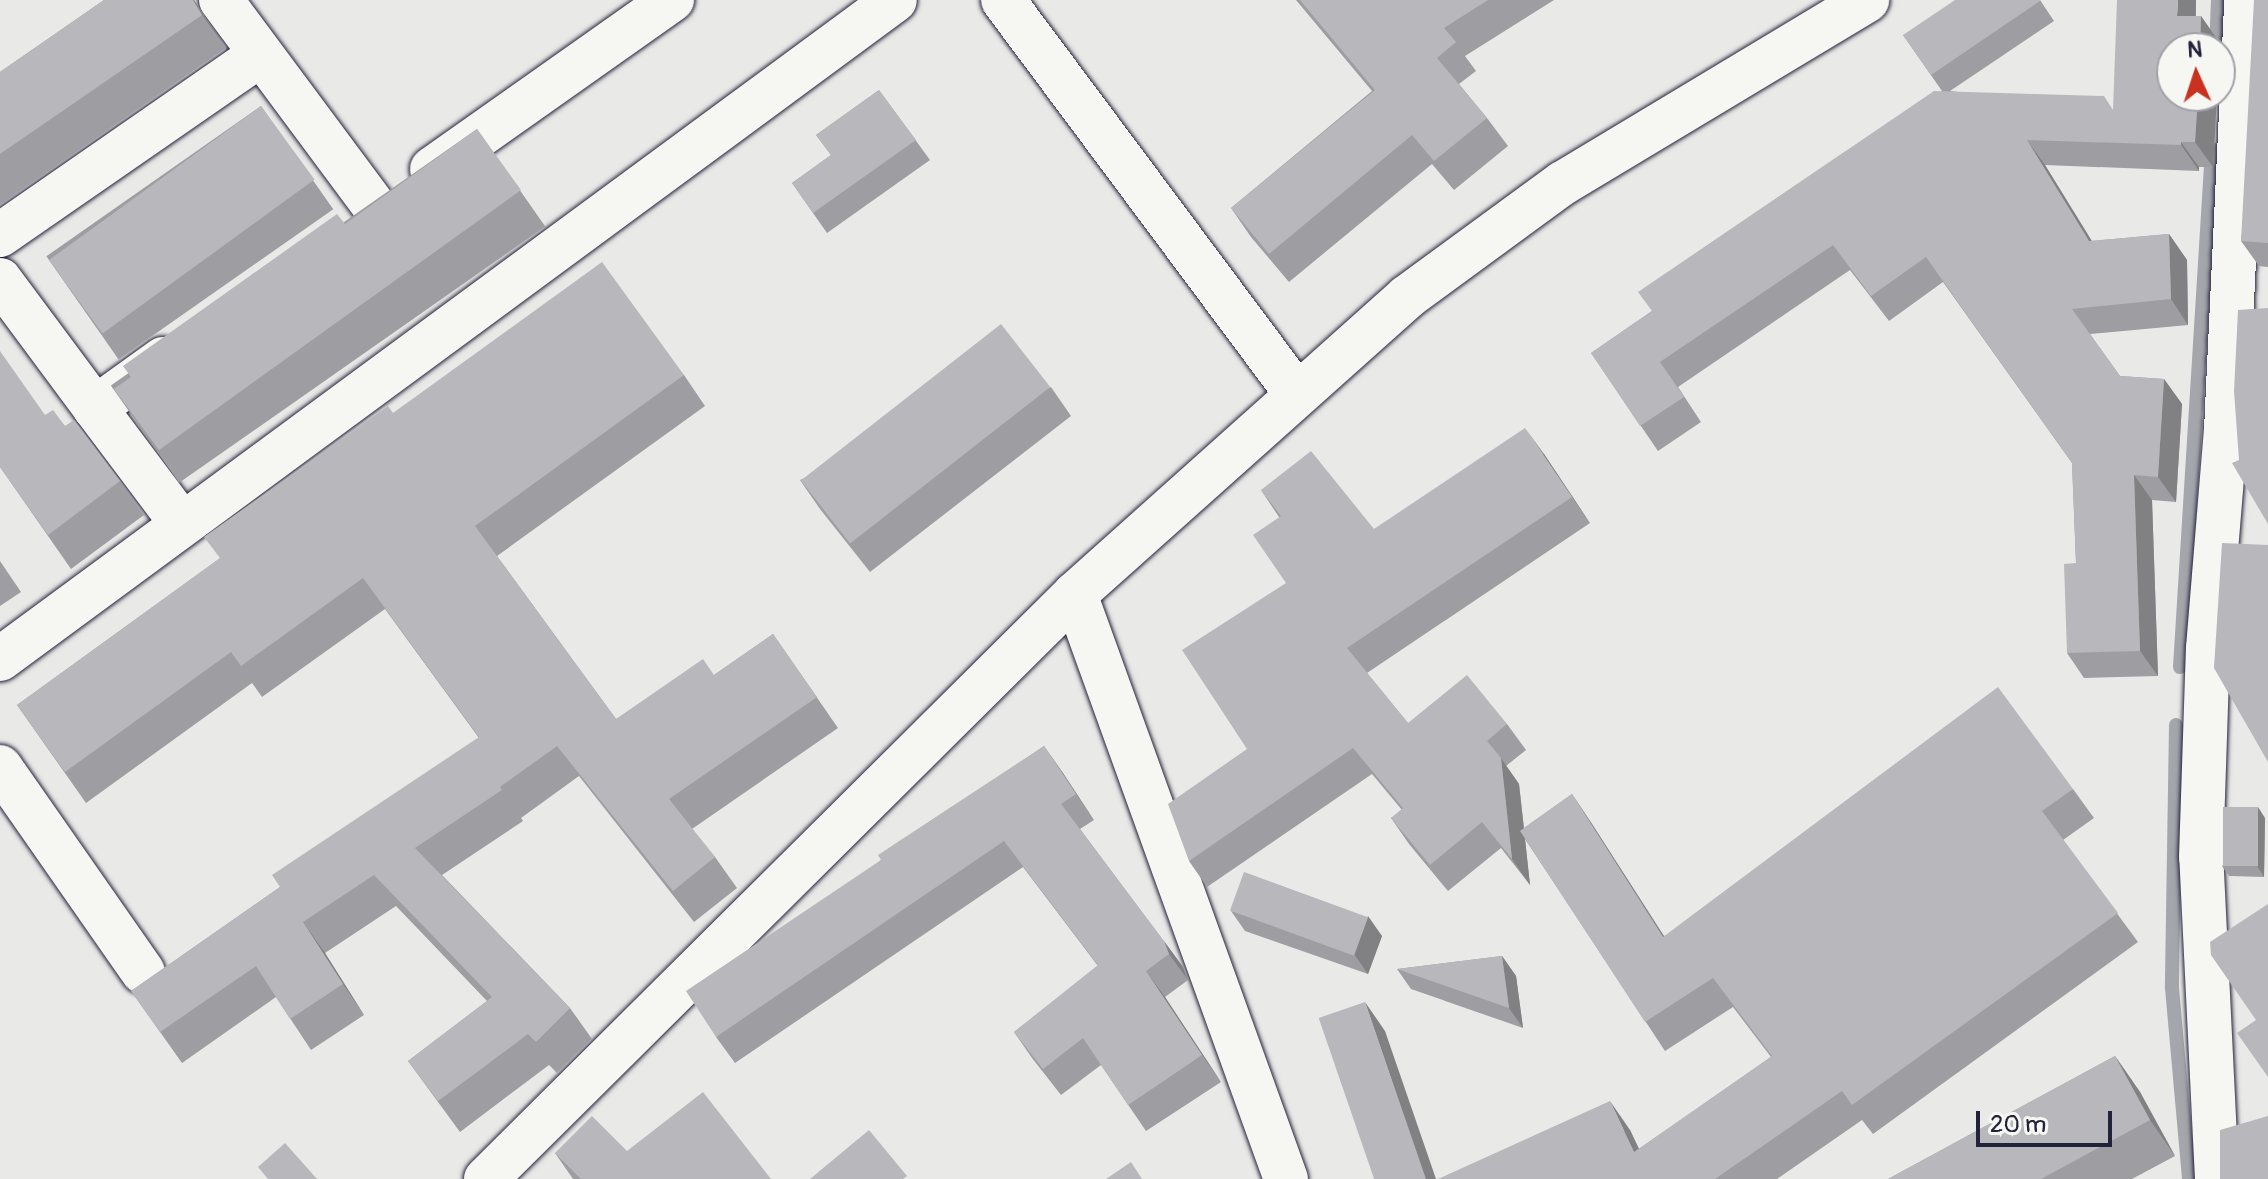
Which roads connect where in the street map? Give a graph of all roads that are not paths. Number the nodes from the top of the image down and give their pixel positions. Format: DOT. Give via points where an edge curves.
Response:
graph roads {
  1 [pos="221,0"];
  2 [pos="672,0"];
  3 [pos="895,0"];
  4 [pos="1003,0"];
  5 [pos="1867,0"];
  6 [pos="2246,0"];
  7 [pos="260,55"];
  8 [pos="376,209"];
  9 [pos="0,235"];
  10 [pos="338,236"];
  11 [pos="0,280"];
  12 [pos="197,335"];
  13 [pos="1297,395"];
  14 [pos="95,408"];
  15 [pos="182,524"];
  16 [pos="1075,594"];
  17 [pos="0,659"];
  18 [pos="0,767"];
  19 [pos="143,972"];
  20 [pos="486,1179"];
  21 [pos="1286,1179"];
  22 [pos="2217,1179"];
  1 -- 7 [label="street"];
  2 -- 8 [label="street"];
  3 -- 15 [label="street"];
  4 -- 13 [label="street"];
  5 -- 13 [label="street" via="1563,183 1407,297"];
  6 -- 22 [label="street" via="2201,857"];
  7 -- 8 [label="street"];
  7 -- 9 [label="street"];
  8 -- 10 [label="street"];
  11 -- 14 [label="street"];
  12 -- 14 [label="street"];
  13 -- 16 [label="street"];
  14 -- 15 [label="street"];
  15 -- 17 [label="street"];
  16 -- 20 [label="street"];
  16 -- 21 [label="street"];
  18 -- 19 [label="street"];
}
